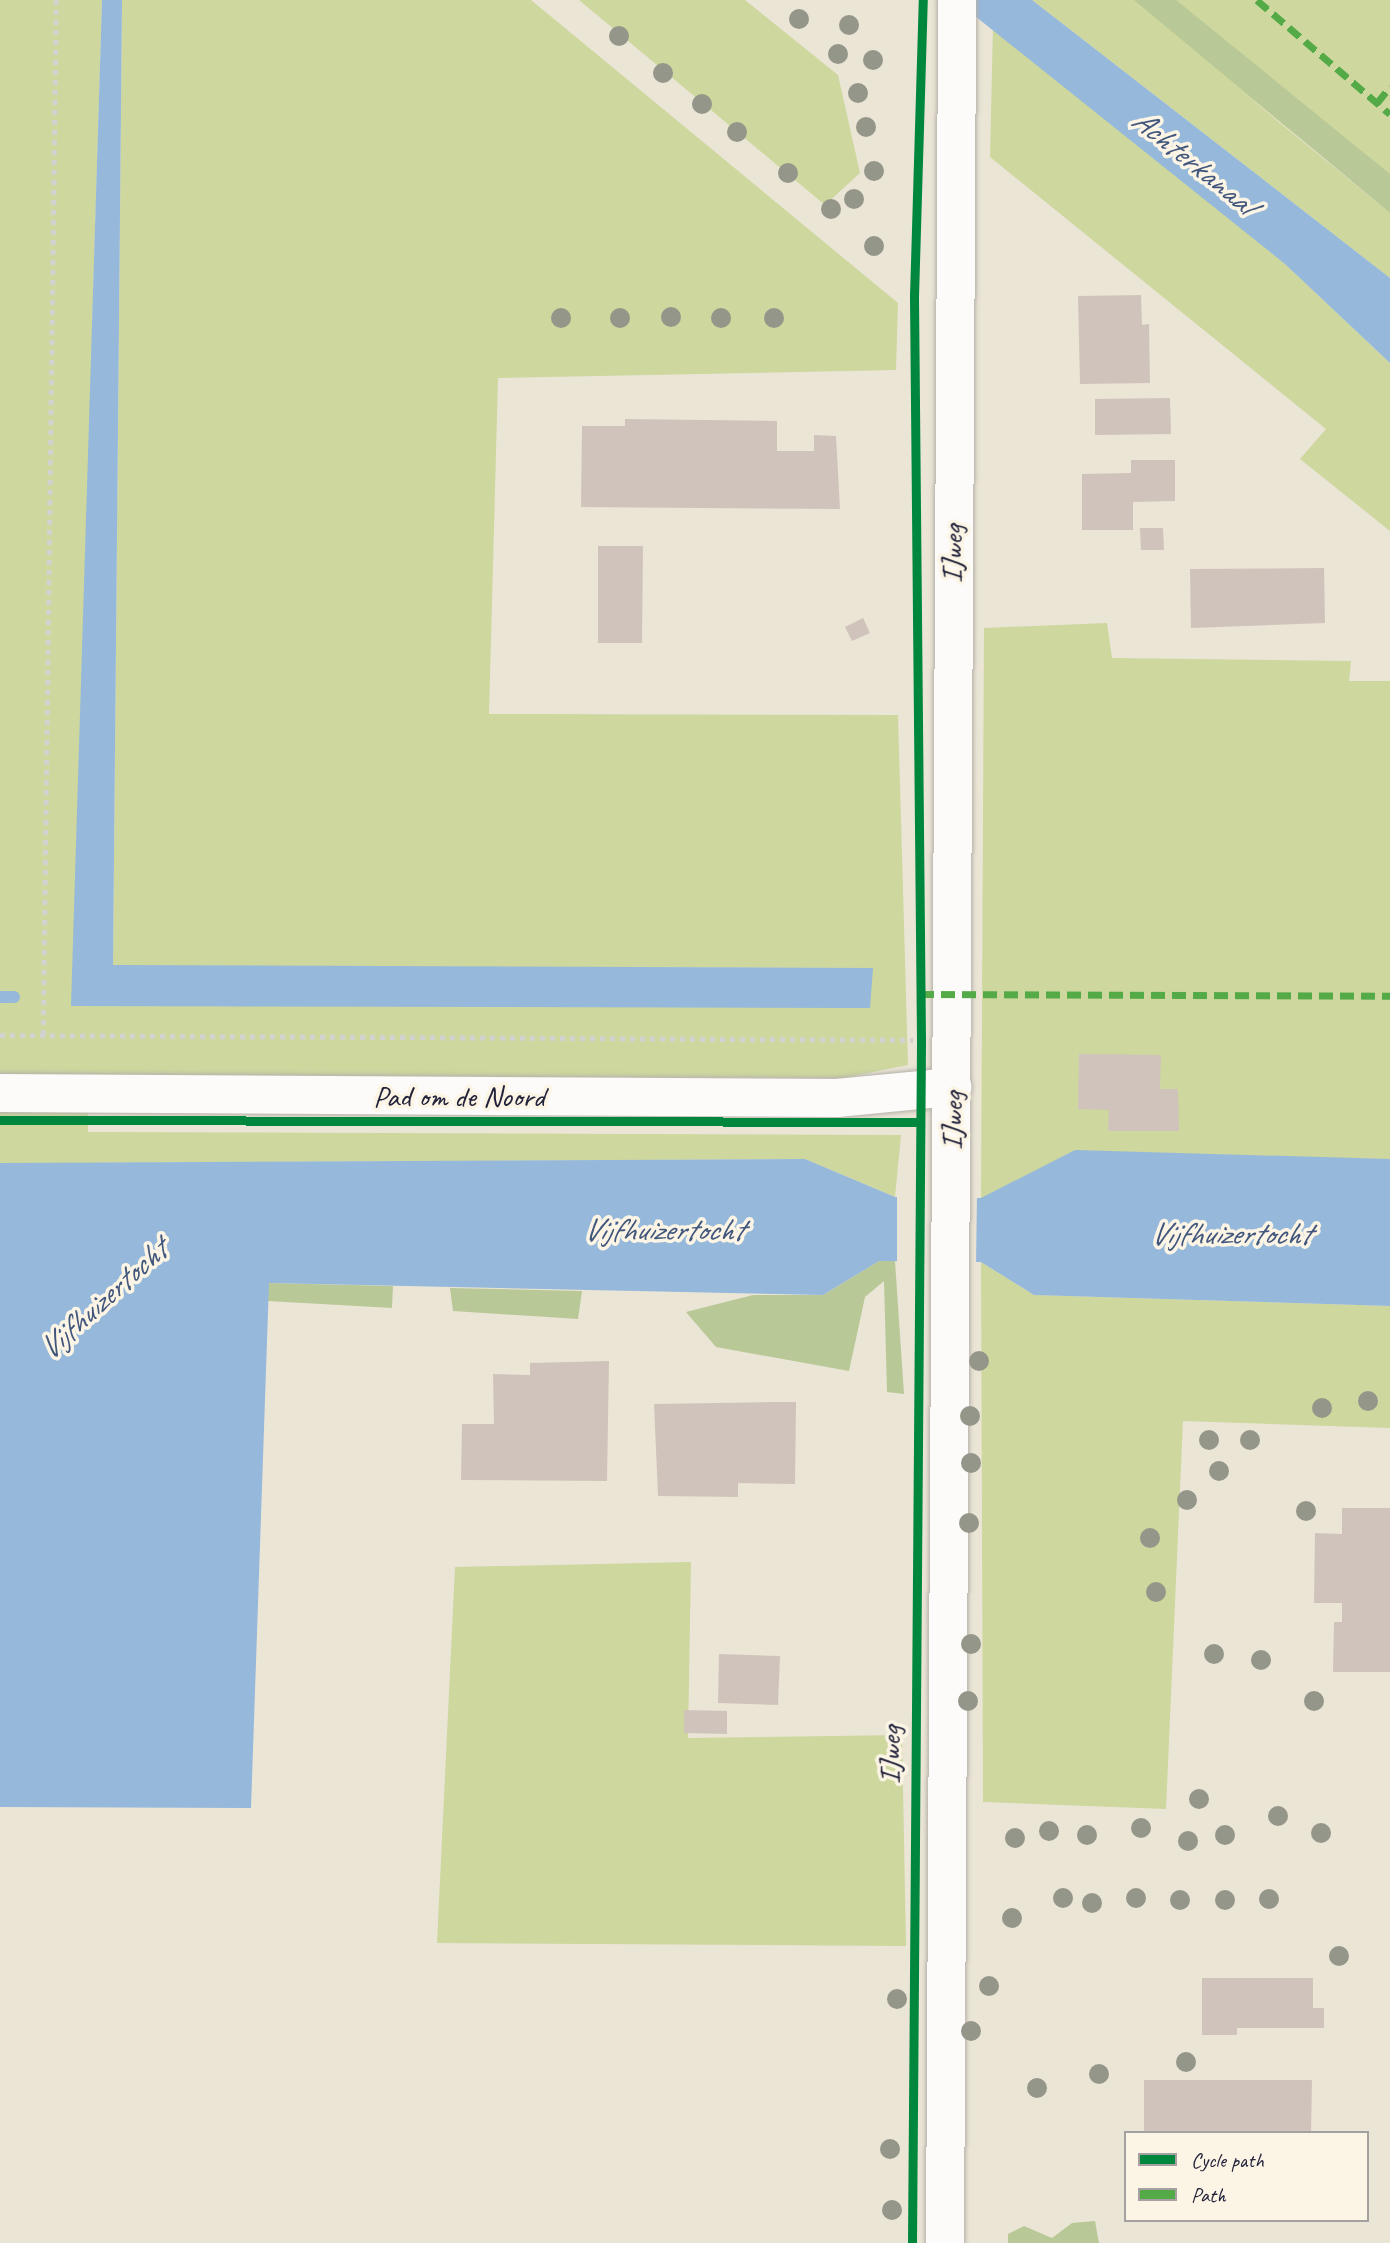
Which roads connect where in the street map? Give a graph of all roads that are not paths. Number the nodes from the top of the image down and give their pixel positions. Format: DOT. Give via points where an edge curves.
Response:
graph roads {
  1 [pos="957,0"];
  2 [pos="936,1089"];
  3 [pos="0,1093"];
  4 [pos="945,2243"];
  1 -- 2 [label="street, IJweg"];
  2 -- 3 [label="street, Pad om de Noord" via="837,1098"];
  2 -- 4 [label="street, IJweg" via="952,1194"];
}
